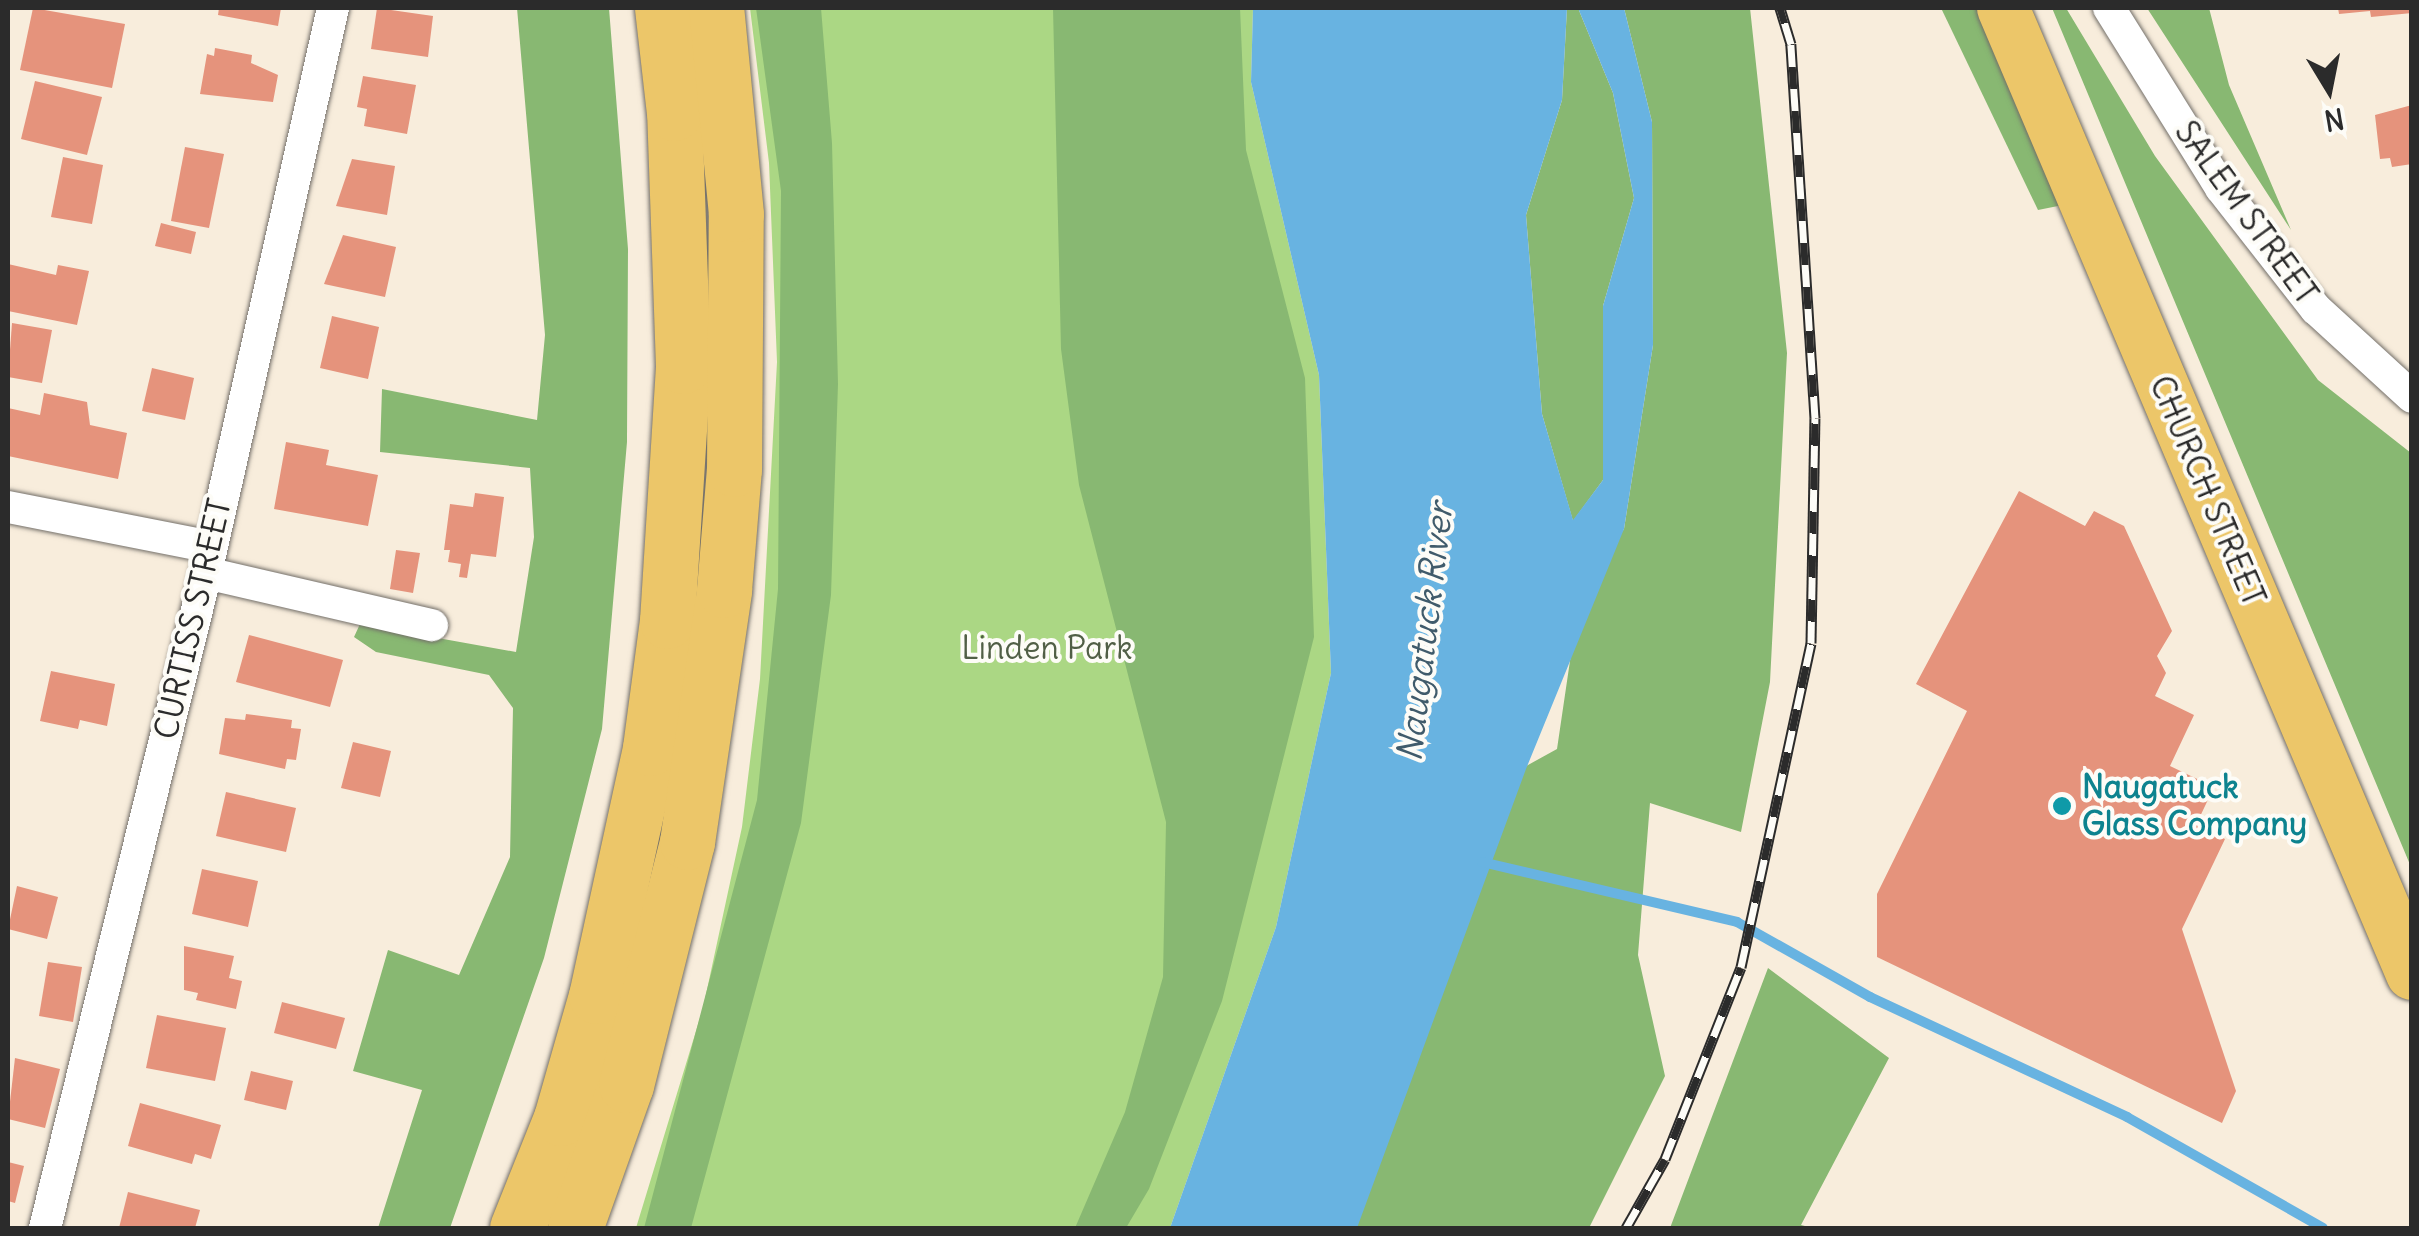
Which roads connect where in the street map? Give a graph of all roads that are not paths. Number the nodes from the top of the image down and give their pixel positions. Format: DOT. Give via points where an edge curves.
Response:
graph roads {
  1 [pos="333,8"];
  2 [pos="662,8"];
  3 [pos="716,8"];
  4 [pos="2003,8"];
  5 [pos="2109,8"];
  6 [pos="2412,396"];
  7 [pos="8,507"];
  8 [pos="208,560"];
  9 [pos="432,625"];
  10 [pos="2412,974"];
  11 [pos="626,1085"];
  12 [pos="561,1118"];
  13 [pos="45,1228"];
  14 [pos="506,1228"];
  15 [pos="517,1228"];
  16 [pos="576,1228"];
  17 [pos="586,1228"];
  1 -- 8 [label="street, CURTISS STREET"];
  2 -- 12 [label="highway" via="674,113 683,366 667,622 625,876"];
  3 -- 11 [label="highway" via="736,248 734,469 724,590 687,842"];
  4 -- 10 [label="main road, CHURCH STREET"];
  5 -- 6 [label="street, SALEM STREET" via="2222,188 2316,309"];
  7 -- 8 [label="street"];
  8 -- 9 [label="street"];
  8 -- 13 [label="street, CURTISS STREET"];
  11 -- 16 [label="highway"];
  11 -- 17 [label="highway"];
  12 -- 14 [label="highway"];
  12 -- 15 [label="highway"];
}
